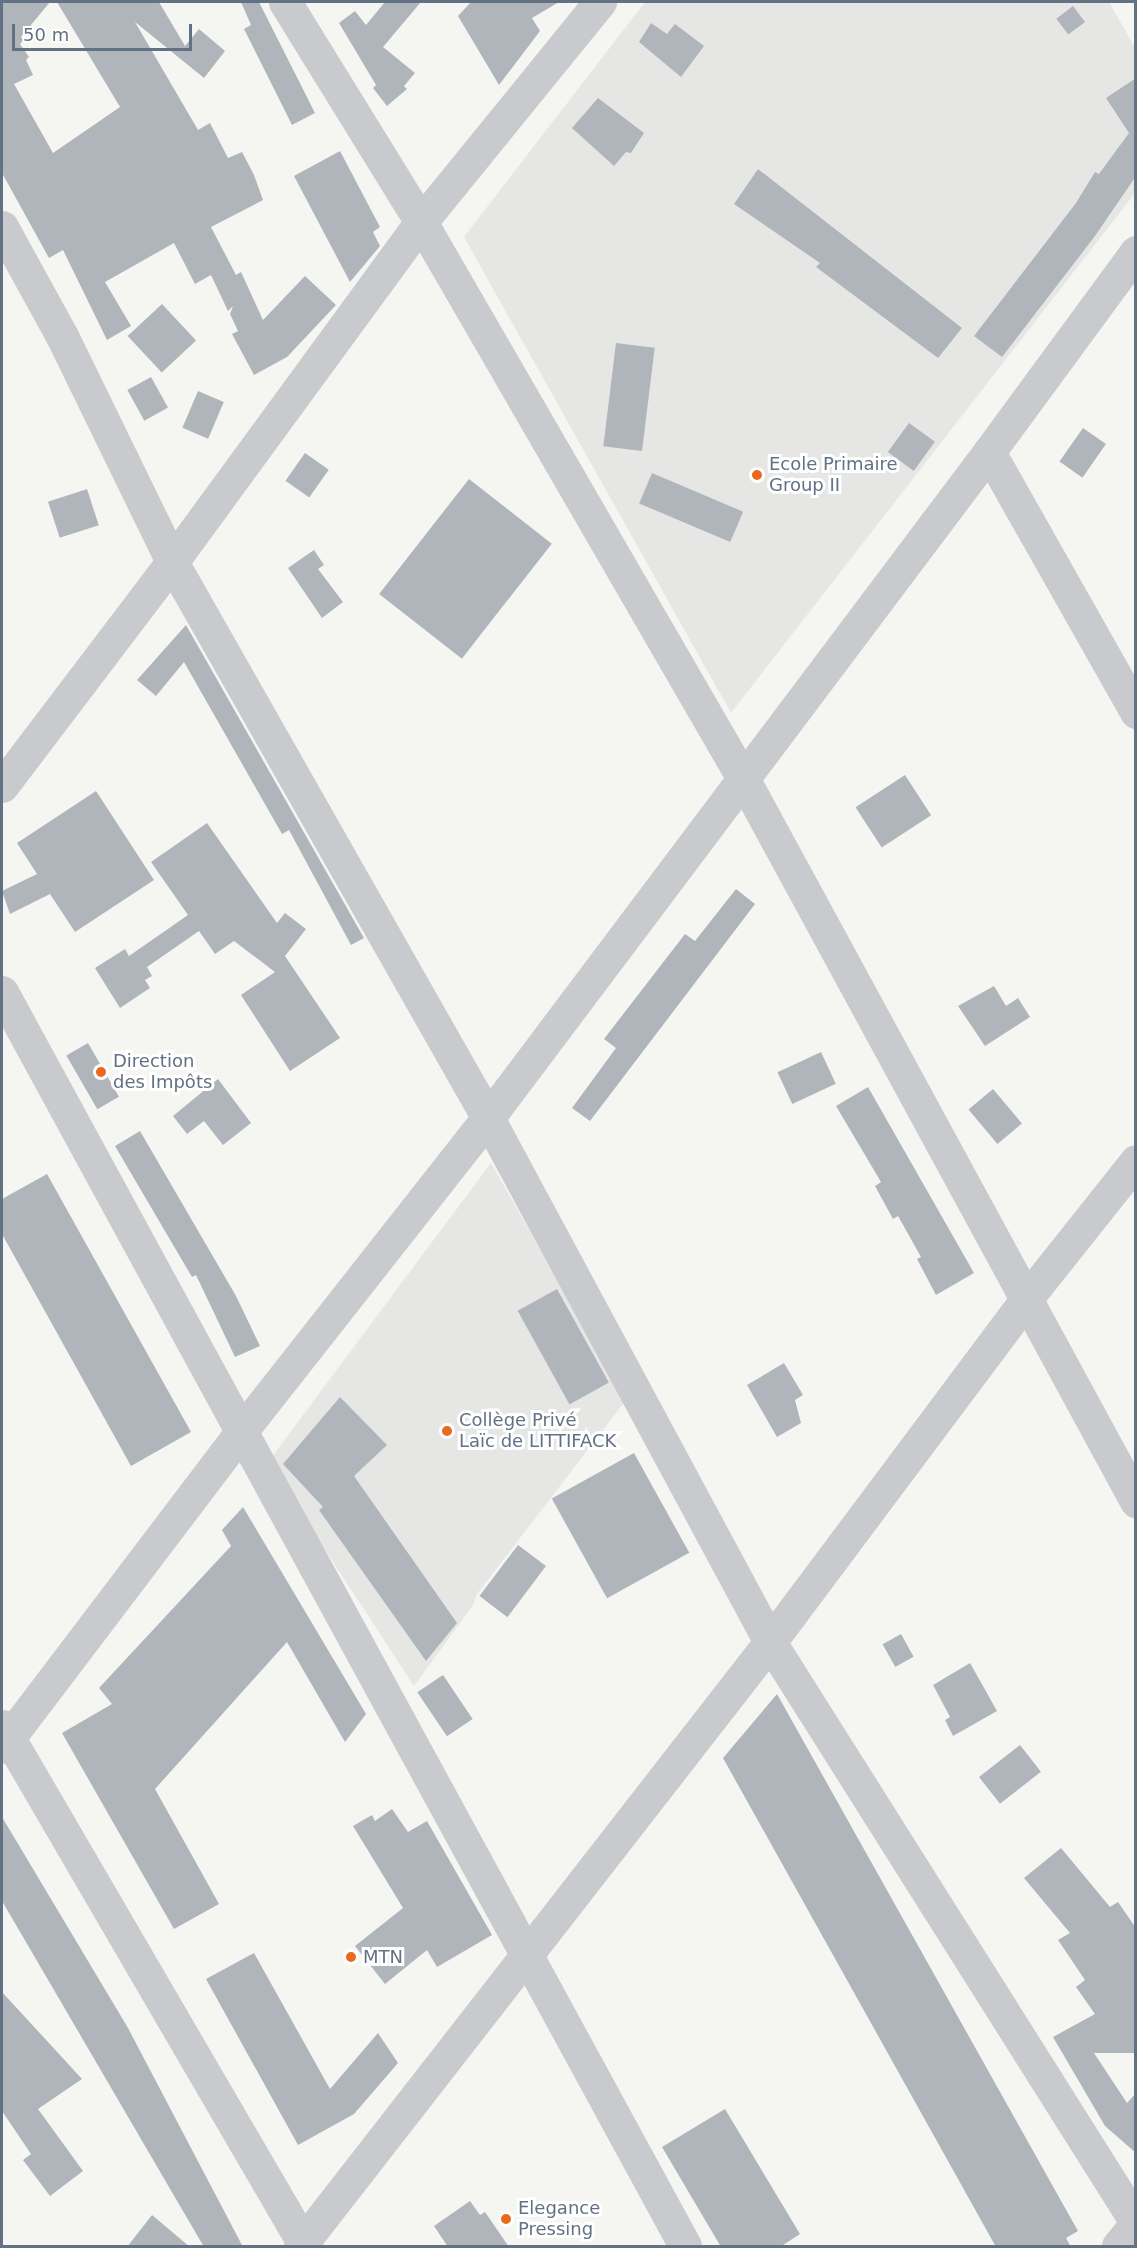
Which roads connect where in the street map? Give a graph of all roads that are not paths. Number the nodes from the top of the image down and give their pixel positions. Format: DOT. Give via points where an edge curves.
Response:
graph roads {
  1 [pos="285,2"];
  2 [pos="600,2"];
  3 [pos="421,222"];
  4 [pos="2,227"];
  5 [pos="1136,252"];
  6 [pos="989,452"];
  7 [pos="172,562"];
  8 [pos="1136,712"];
  9 [pos="744,780"];
  10 [pos="2,786"];
  11 [pos="2,992"];
  12 [pos="488,1118"];
  13 [pos="1136,1161"];
  14 [pos="1027,1298"];
  15 [pos="243,1429"];
  16 [pos="1136,1502"];
  17 [pos="770,1642"];
  18 [pos="4,1737"];
  19 [pos="527,1954"];
  20 [pos="1136,2223"];
  21 [pos="303,2245"];
  22 [pos="686,2247"];
  23 [pos="1118,2247"];
  1 -- 3 [label="street"];
  2 -- 3 [label="street"];
  3 -- 7 [label="street"];
  3 -- 9 [label="street"];
  4 -- 7 [label="street" via="62,336"];
  5 -- 6 [label="street"];
  6 -- 8 [label="street"];
  6 -- 9 [label="street"];
  7 -- 10 [label="street"];
  7 -- 12 [label="street"];
  9 -- 12 [label="street"];
  9 -- 14 [label="street"];
  11 -- 15 [label="street"];
  12 -- 15 [label="street"];
  12 -- 17 [label="street"];
  13 -- 14 [label="street"];
  14 -- 16 [label="street"];
  14 -- 17 [label="street"];
  15 -- 18 [label="street"];
  15 -- 19 [label="street"];
  17 -- 19 [label="street"];
  17 -- 20 [label="street"];
  18 -- 21 [label="street"];
  19 -- 21 [label="street"];
  19 -- 22 [label="street"];
  20 -- 23 [label="street"];
}
